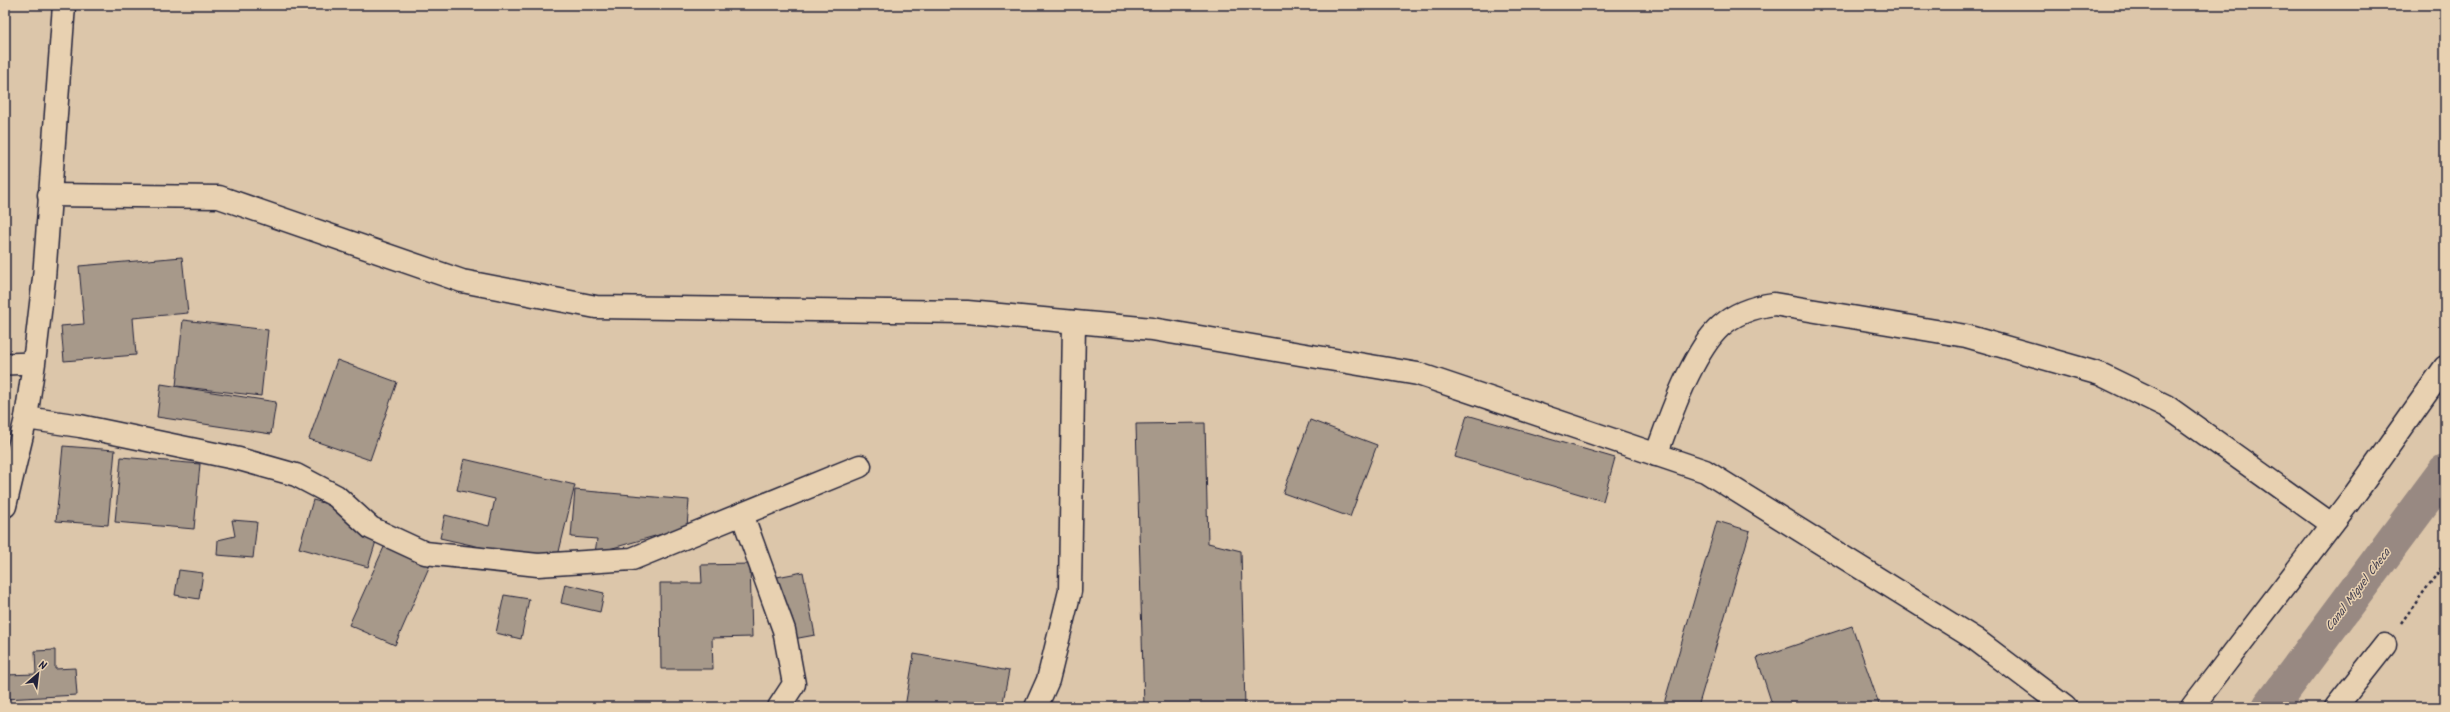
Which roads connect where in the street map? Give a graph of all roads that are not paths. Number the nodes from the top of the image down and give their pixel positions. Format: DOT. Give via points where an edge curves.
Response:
graph roads {
  1 [pos="64,5"];
  2 [pos="49,195"];
  3 [pos="1074,322"];
  4 [pos="34,363"];
  5 [pos="5,364"];
  6 [pos="2445,367"];
  7 [pos="26,418"];
  8 [pos="1656,455"];
  9 [pos="860,466"];
  10 [pos="5,506"];
  11 [pos="742,514"];
  12 [pos="2331,524"];
  13 [pos="2385,645"];
  14 [pos="778,707"];
  15 [pos="1036,707"];
  16 [pos="2064,707"];
  17 [pos="2192,707"];
  18 [pos="2336,707"];
  1 -- 2 [label="street"];
  2 -- 3 [label="street" via="219,197 462,281 596,307 967,312"];
  2 -- 4 [label="street" via="44,278"];
  3 -- 8 [label="street" via="1152,329 1418,374"];
  3 -- 15 [label="street" via="1070,590 1048,680"];
  4 -- 5 [label="lane"];
  4 -- 7 [label="street"];
  6 -- 12 [label="street"];
  7 -- 10 [label="street"];
  7 -- 11 [label="street" via="80,426 239,459 296,475 336,496 370,528 425,554 538,565 632,559"];
  8 -- 12 [label="street" via="1675,402 1710,335 1739,314 1756,306 1774,304 1966,336 2100,374 2166,406"];
  8 -- 16 [label="street" via="1712,476 1975,639"];
  9 -- 11 [label="street"];
  11 -- 14 [label="street" via="784,630 794,684"];
  12 -- 17 [label="street"];
  13 -- 18 [label="street"];
}
